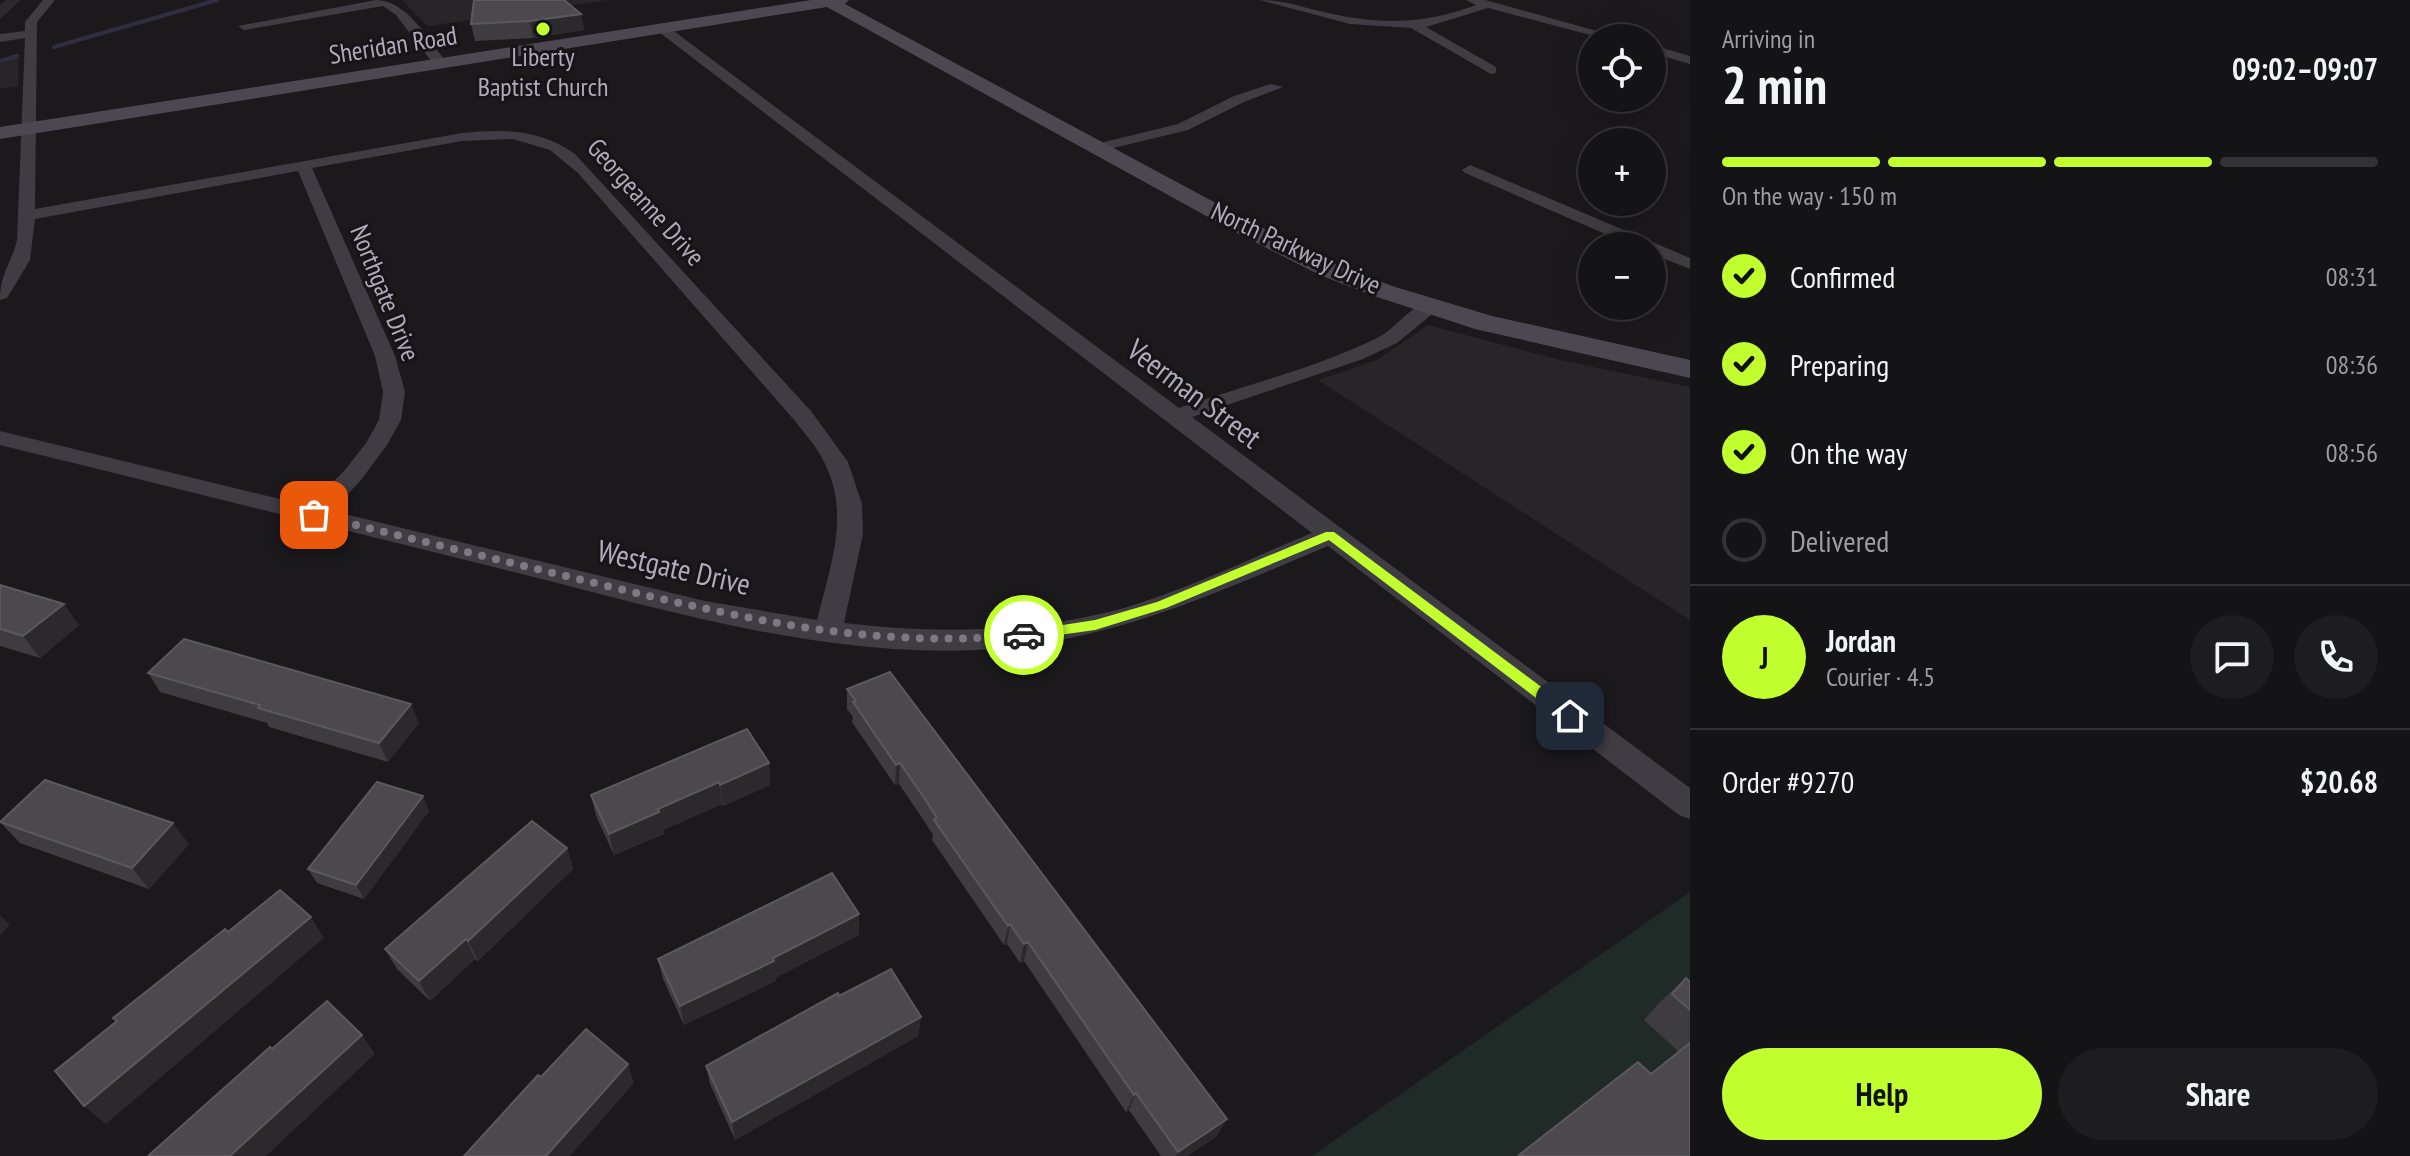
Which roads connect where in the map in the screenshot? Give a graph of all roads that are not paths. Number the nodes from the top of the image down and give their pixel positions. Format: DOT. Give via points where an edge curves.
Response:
graph roads {
  1 [pos="49,0"];
  2 [pos="805,0"];
  3 [pos="1266,0"];
  4 [pos="1472,0"];
  5 [pos="383,1"];
  6 [pos="846,4"];
  7 [pos="1488,4"];
  8 [pos="785,9"];
  9 [pos="1412,24"];
  10 [pos="244,26"];
  11 [pos="1578,28"];
  12 [pos="663,29"];
  13 [pos="30,34"];
  14 [pos="0,38"];
  15 [pos="1666,53"];
  16 [pos="1690,60"];
  17 [pos="440,63"];
  18 [pos="1491,70"];
  19 [pos="1276,87"];
  20 [pos="29,128"];
  21 [pos="0,133"];
  22 [pos="1101,147"];
  23 [pos="303,165"];
  24 [pos="1470,170"];
  25 [pos="27,215"];
  26 [pos="1615,232"];
  27 [pos="1666,254"];
  28 [pos="1690,264"];
  29 [pos="0,294"];
  30 [pos="1429,307"];
  31 [pos="1690,369"];
  32 [pos="1175,416"];
  33 [pos="0,438"];
  34 [pos="314,515"];
  35 [pos="1330,535"];
  36 [pos="828,632"];
  37 [pos="1690,806"];
  1 -- 13 [label="street" via="35,15"];
  2 -- 8 [label="main road"];
  3 -- 9 [label="street" via="1351,21"];
  4 -- 7 [label="street"];
  5 -- 10 [label="street"];
  5 -- 17 [label="street" via="400,13"];
  6 -- 8 [label="main road, Sheridan Road"];
  6 -- 22 [label="main road, North Parkway Drive"];
  7 -- 9 [label="street" via="1448,19"];
  7 -- 11 [label="street"];
  8 -- 12 [label="main road, Sheridan Road"];
  9 -- 18 [label="street"];
  12 -- 17 [label="main road, Sheridan Road"];
  12 -- 32 [label="street, Veerman Street"];
  13 -- 14 [label="street"];
  13 -- 20 [label="street"];
  15 -- 16 [label="street"];
  17 -- 20 [label="main road, Sheridan Road"];
  19 -- 22 [label="street" via="1183,127"];
  20 -- 21 [label="main road, Sheridan Road"];
  20 -- 25 [label="street"];
  22 -- 30 [label="main road, North Parkway Drive" via="1280,247"];
  23 -- 25 [label="street, Georgeanne Drive"];
  23 -- 34 [label="street, Northgate Drive" via="385,356 394,392 390,420 376,445"];
  23 -- 36 [label="street, Georgeanne Drive" via="525,130 571,157 803,416 836,462 850,504 851,534"];
  24 -- 26 [label="street"];
  25 -- 29 [label="street" via="21,260"];
  27 -- 28 [label="street"];
  30 -- 31 [label="main road, North Parkway Drive" via="1559,342"];
  30 -- 32 [label="street" via="1390,339 1356,355"];
  32 -- 35 [label="street, Veerman Street"];
  33 -- 34 [label="street, Westgate Drive"];
  34 -- 36 [label="street, Westgate Drive" via="705,610"];
  35 -- 36 [label="street, Westgate Drive" via="1161,605 1095,625 957,641"];
  35 -- 37 [label="street, Veerman Street"];
}
